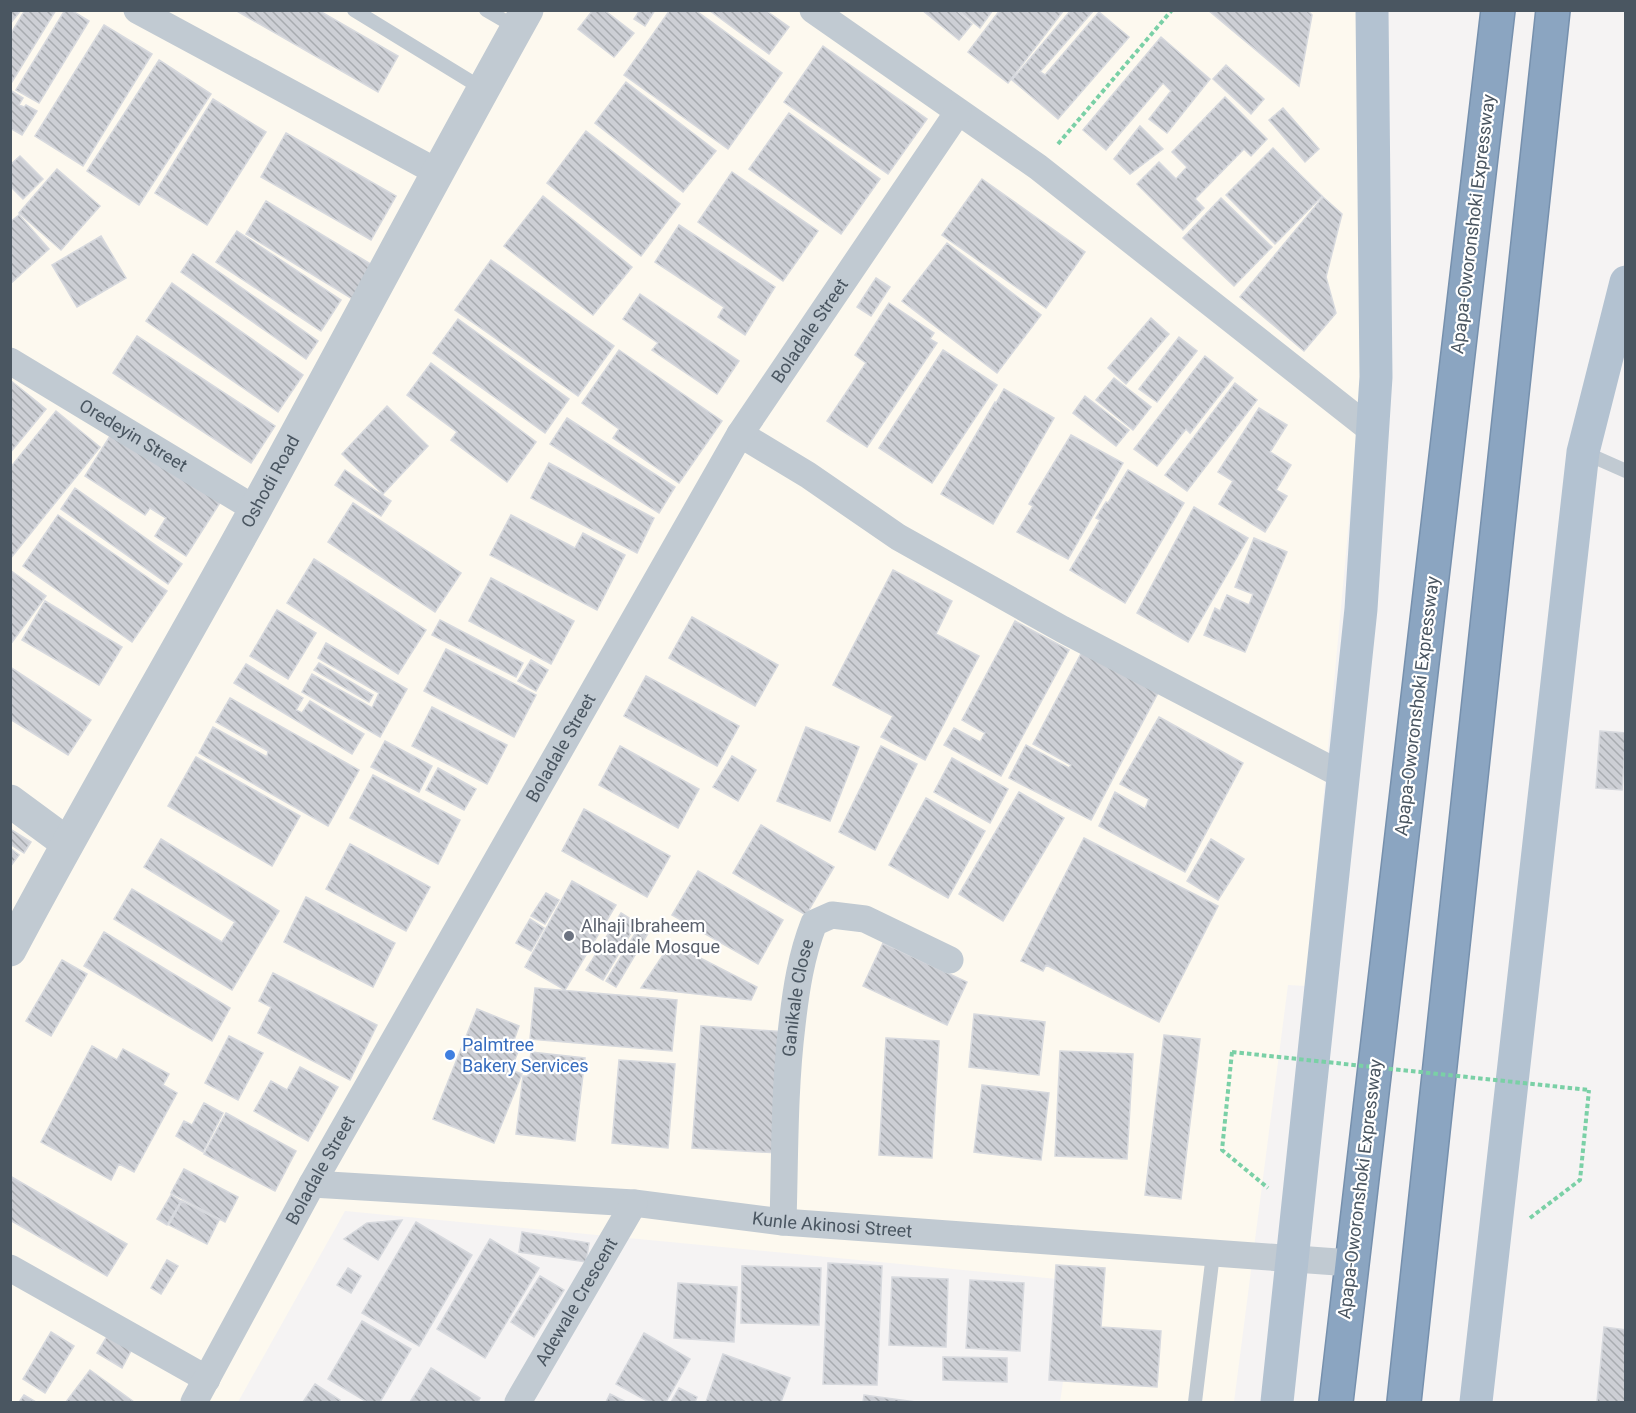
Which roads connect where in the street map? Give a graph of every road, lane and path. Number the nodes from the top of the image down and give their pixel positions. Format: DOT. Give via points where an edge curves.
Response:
graph roads {
  1 [pos="137,10"];
  2 [pos="354,10"];
  3 [pos="486,10"];
  4 [pos="813,10"];
  5 [pos="1172,10"];
  6 [pos="1372,10"];
  7 [pos="1498,10"];
  8 [pos="1553,10"];
  9 [pos="522,19"];
  10 [pos="483,89"];
  11 [pos="958,112"];
  12 [pos="1038,167"];
  13 [pos="437,172"];
  14 [pos="1626,282"];
  15 [pos="10,361"];
  16 [pos="1374,432"];
  17 [pos="740,434"];
  18 [pos="1583,452"];
  19 [pos="1626,471"];
  20 [pos="255,509"];
  21 [pos="1342,775"];
  22 [pos="10,801"];
  23 [pos="67,843"];
  24 [pos="10,950"];
  25 [pos="950,960"];
  26 [pos="312,1184"];
  27 [pos="634,1203"];
  28 [pos="1297,1213"];
  29 [pos="783,1222"];
  30 [pos="1492,1246"];
  31 [pos="1213,1254"];
  32 [pos="1292,1260"];
  33 [pos="1352,1263"];
  34 [pos="10,1268"];
  35 [pos="207,1379"];
  36 [pos="194,1402"];
  37 [pos="518,1402"];
  38 [pos="1196,1402"];
  39 [pos="1277,1402"];
  40 [pos="1336,1402"];
  41 [pos="1404,1402"];
  42 [pos="1476,1402"];
  1 -- 13 [label="street"];
  2 -- 10 [label="lane"];
  3 -- 9 [label="lane"];
  4 -- 11 [label="street"];
  5 -- 12 [label="path"];
  6 -- 16 [label="main road"];
  7 -- 33 [label="highway, Apapa-Oworonshoki Expressway"];
  8 -- 41 [label="highway"];
  9 -- 10 [label="street, Oshodi Road"];
  10 -- 13 [label="street, Oshodi Road"];
  11 -- 12 [label="street"];
  11 -- 17 [label="street, Boladale Street"];
  12 -- 16 [label="street"];
  13 -- 20 [label="street, Oshodi Road"];
  14 -- 18 [label="main road"];
  15 -- 20 [label="street, Oredeyin Street"];
  16 -- 21 [label="main road"];
  17 -- 21 [label="street" via="898,537 1062,629"];
  17 -- 26 [label="street, Boladale Street"];
  18 -- 19 [label="lane"];
  18 -- 30 [label="main road"];
  20 -- 23 [label="street, Oshodi Road"];
  21 -- 28 [label="main road"];
  22 -- 23 [label="street"];
  23 -- 24 [label="street, Oshodi Road"];
  25 -- 29 [label="street, Ganikale Close" via="865,919 832,915 814,923 796,988 787,1070"];
  26 -- 27 [label="street, Kunle Akinosi Street"];
  26 -- 35 [label="street, Boladale Street"];
  27 -- 29 [label="street, Kunle Akinosi Street"];
  27 -- 37 [label="street, Adewale Crescent"];
  28 -- 30 [label="path, bridge" via="1222,1150 1232,1052 1589,1090 1580,1180"];
  28 -- 32 [label="main road"];
  29 -- 31 [label="street, Kunle Akinosi Street"];
  30 -- 42 [label="main road"];
  31 -- 32 [label="street, Kunle Akinosi Street"];
  31 -- 38 [label="lane"];
  32 -- 33 [label="street, Kunle Akinosi Street"];
  32 -- 39 [label="main road"];
  33 -- 40 [label="highway, Apapa-Oworonshoki Expressway"];
  34 -- 35 [label="street"];
  35 -- 36 [label="street, Boladale Street"];
}
